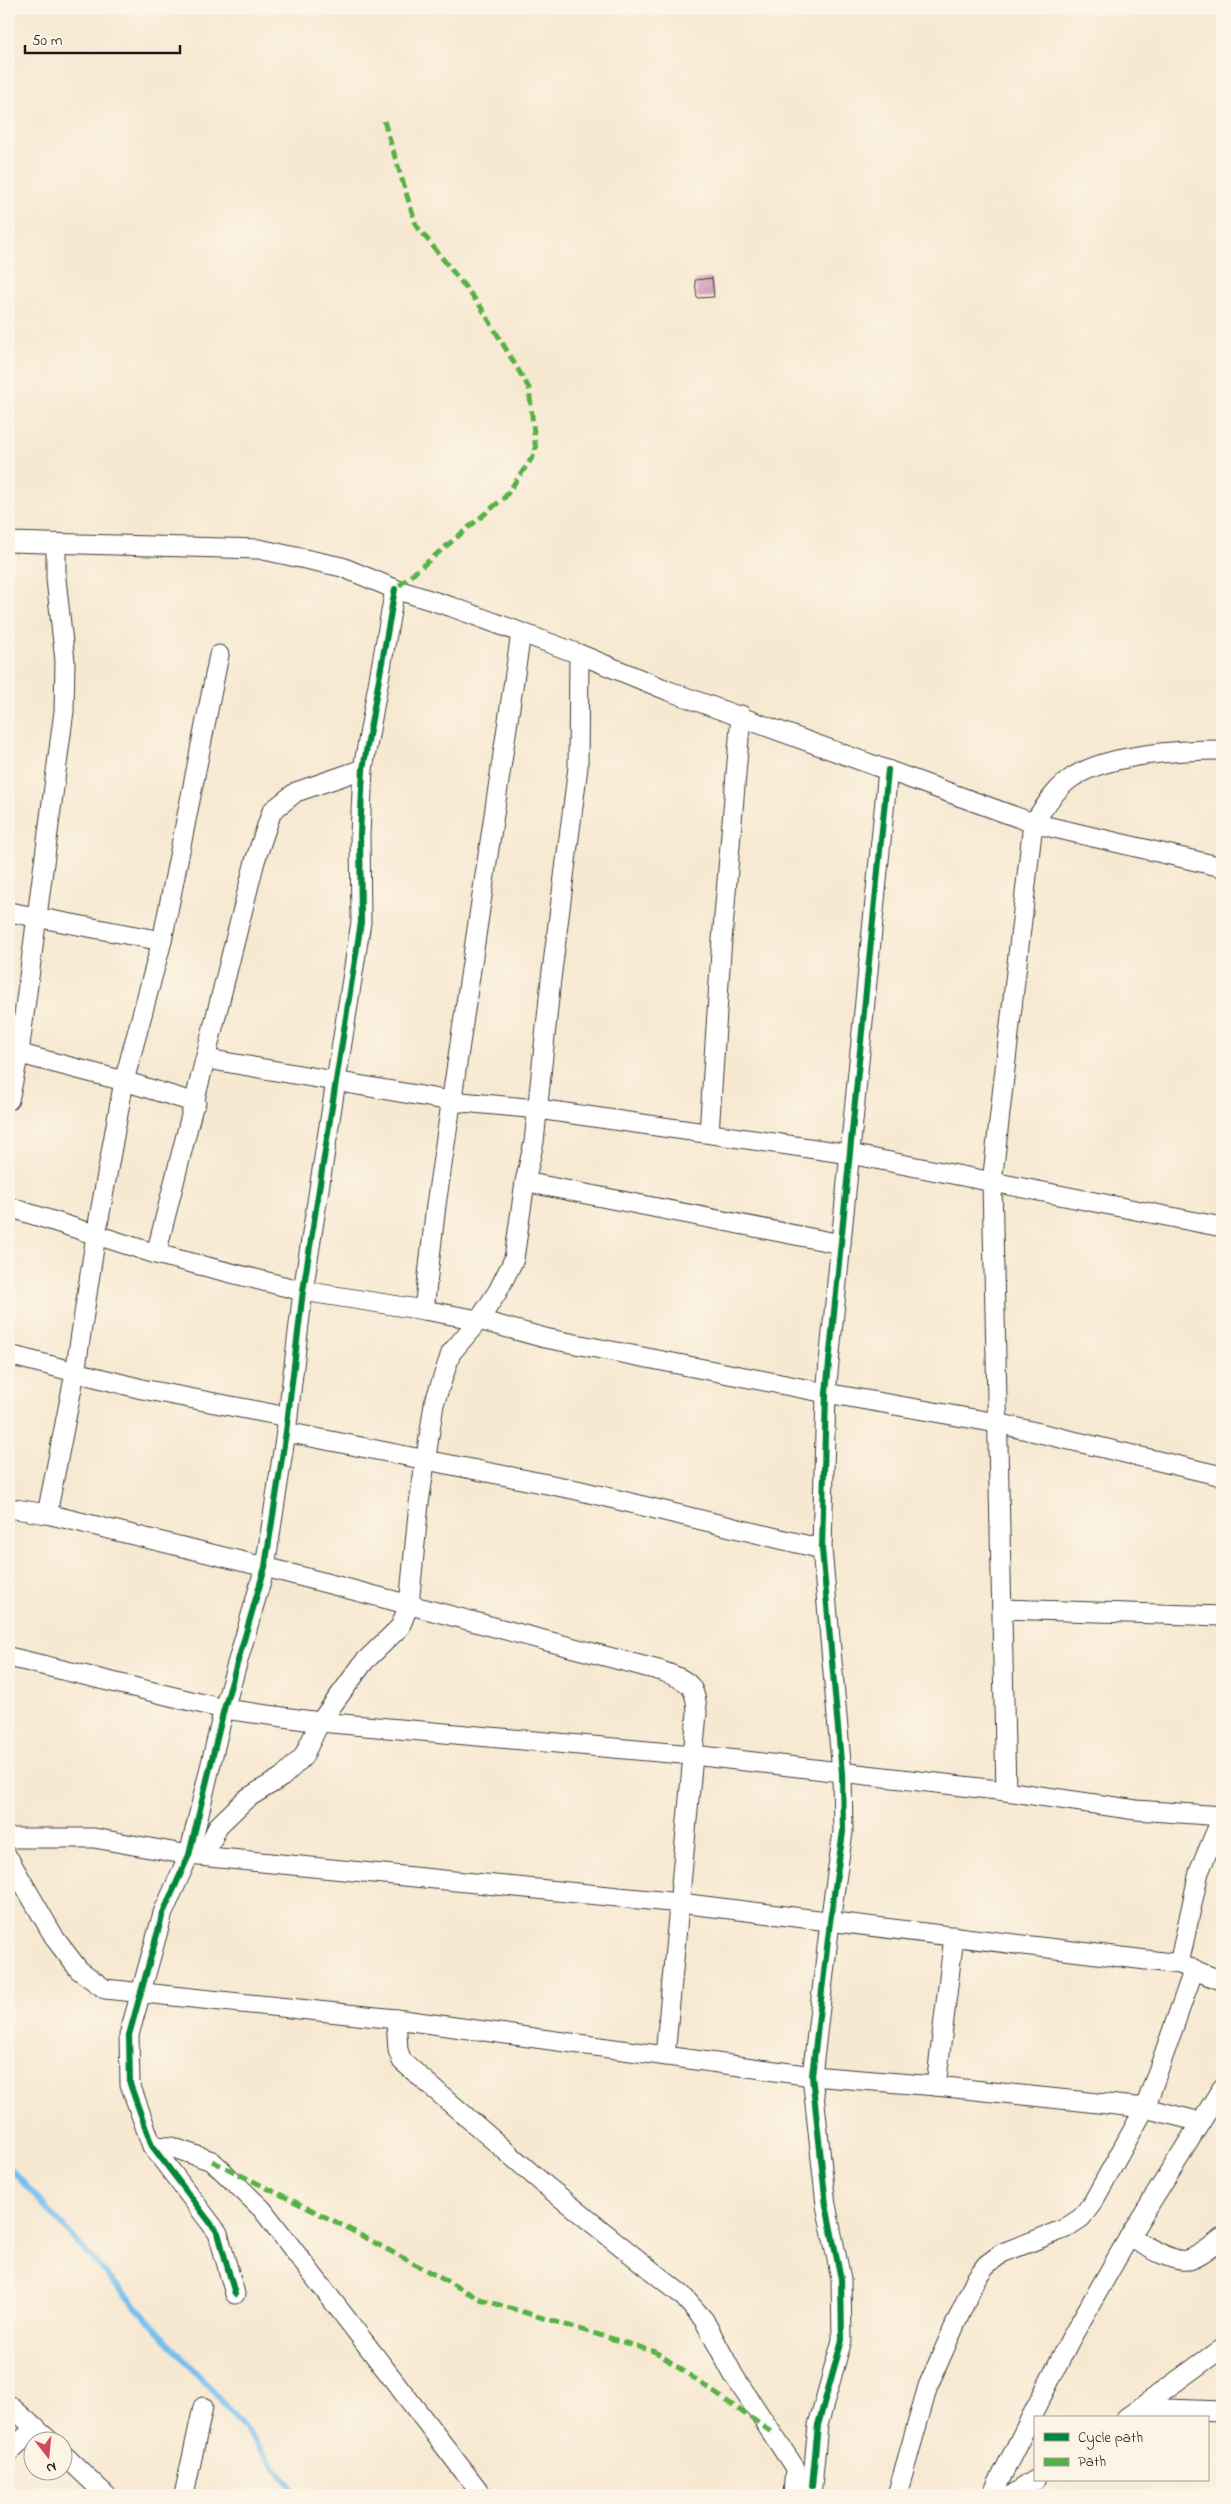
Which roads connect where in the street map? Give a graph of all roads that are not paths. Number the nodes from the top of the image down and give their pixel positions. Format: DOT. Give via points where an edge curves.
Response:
graph roads {
  1 [pos="9,542"];
  2 [pos="56,544"];
  3 [pos="395,589"];
  4 [pos="521,633"];
  5 [pos="579,654"];
  6 [pos="219,655"];
  7 [pos="741,715"];
  8 [pos="1222,750"];
  9 [pos="363,769"];
  10 [pos="888,770"];
  11 [pos="1033,823"];
  12 [pos="1222,867"];
  13 [pos="9,912"];
  14 [pos="38,916"];
  15 [pos="162,940"];
  16 [pos="14,1052"];
  17 [pos="207,1059"];
  18 [pos="336,1080"];
  19 [pos="124,1081"];
  20 [pos="9,1100"];
  21 [pos="451,1101"];
  22 [pos="196,1103"];
  23 [pos="538,1109"];
  24 [pos="709,1133"];
  25 [pos="850,1154"];
  26 [pos="525,1182"];
  27 [pos="992,1183"];
  28 [pos="9,1207"];
  29 [pos="1222,1227"];
  30 [pos="96,1234"];
  31 [pos="841,1244"];
  32 [pos="156,1254"];
  33 [pos="303,1291"];
  34 [pos="424,1310"];
  35 [pos="479,1320"];
  36 [pos="9,1355"];
  37 [pos="75,1373"];
  38 [pos="826,1393"];
  39 [pos="997,1423"];
  40 [pos="287,1424"];
  41 [pos="424,1460"];
  42 [pos="1222,1476"];
  43 [pos="9,1508"];
  44 [pos="47,1514"];
  45 [pos="822,1549"];
  46 [pos="265,1568"];
  47 [pos="409,1605"];
  48 [pos="1002,1609"];
  49 [pos="1222,1616"];
  50 [pos="9,1657"];
  51 [pos="224,1709"];
  52 [pos="320,1722"];
  53 [pos="693,1755"];
  54 [pos="842,1773"];
  55 [pos="1006,1791"];
  56 [pos="1222,1817"];
  57 [pos="9,1838"];
  58 [pos="197,1856"];
  59 [pos="9,1859"];
  60 [pos="680,1903"];
  61 [pos="830,1922"];
  62 [pos="954,1936"];
  63 [pos="1186,1967"];
  64 [pos="1222,1981"];
  65 [pos="142,1994"];
  66 [pos="396,2019"];
  67 [pos="666,2056"];
  68 [pos="812,2076"];
  69 [pos="936,2086"];
  70 [pos="1222,2088"];
  71 [pos="1145,2108"];
  72 [pos="1201,2122"];
  73 [pos="152,2146"];
  74 [pos="1129,2237"];
  75 [pos="1222,2238"];
  76 [pos="235,2294"];
  77 [pos="1222,2348"];
  78 [pos="9,2406"];
  79 [pos="203,2407"];
  80 [pos="1222,2412"];
  81 [pos="1133,2413"];
  82 [pos="36,2427"];
  83 [pos="41,2432"];
  84 [pos="9,2452"];
  85 [pos="72,2465"];
  86 [pos="1034,2481"];
  87 [pos="818,2491"];
  88 [pos="95,2492"];
  89 [pos="184,2495"];
  90 [pos="482,2495"];
  91 [pos="794,2495"];
  92 [pos="897,2495"];
  93 [pos="992,2495"];
  94 [pos="1012,2495"];
  1 -- 2 [label="street"];
  2 -- 3 [label="street" via="259,549 342,567"];
  2 -- 14 [label="street" via="56,579 65,661 64,711"];
  3 -- 4 [label="street"];
  3 -- 9 [label="street"];
  4 -- 5 [label="street"];
  4 -- 21 [label="street"];
  5 -- 7 [label="street"];
  5 -- 23 [label="street" via="578,767"];
  6 -- 15 [label="street"];
  7 -- 10 [label="street"];
  7 -- 24 [label="street"];
  8 -- 11 [label="street" via="1140,756 1094,766 1072,777"];
  9 -- 17 [label="street" via="296,792 272,811 255,861"];
  9 -- 18 [label="street" via="361,922"];
  10 -- 11 [label="street"];
  10 -- 25 [label="street"];
  11 -- 12 [label="street"];
  11 -- 27 [label="street"];
  13 -- 14 [label="street"];
  14 -- 15 [label="street"];
  14 -- 16 [label="street"];
  15 -- 19 [label="street"];
  16 -- 19 [label="street"];
  16 -- 20 [label="street"];
  17 -- 18 [label="street"];
  17 -- 22 [label="street"];
  18 -- 21 [label="street"];
  18 -- 33 [label="street"];
  19 -- 22 [label="street"];
  19 -- 30 [label="street"];
  21 -- 23 [label="street"];
  21 -- 34 [label="street"];
  22 -- 32 [label="street"];
  23 -- 24 [label="street"];
  23 -- 26 [label="street"];
  24 -- 25 [label="street"];
  25 -- 27 [label="street"];
  25 -- 31 [label="street"];
  26 -- 31 [label="street"];
  26 -- 35 [label="street" via="514,1259"];
  27 -- 29 [label="street"];
  27 -- 39 [label="street"];
  28 -- 30 [label="street"];
  30 -- 32 [label="street"];
  30 -- 37 [label="street"];
  31 -- 38 [label="street"];
  32 -- 33 [label="street"];
  33 -- 34 [label="street"];
  33 -- 40 [label="street"];
  34 -- 35 [label="street"];
  35 -- 38 [label="street" via="545,1338"];
  35 -- 41 [label="street" via="451,1353 434,1404"];
  36 -- 37 [label="street"];
  37 -- 40 [label="street"];
  37 -- 44 [label="street"];
  38 -- 39 [label="street"];
  38 -- 45 [label="street"];
  39 -- 42 [label="street"];
  39 -- 48 [label="street"];
  40 -- 41 [label="street"];
  40 -- 46 [label="street"];
  41 -- 45 [label="street" via="577,1490"];
  41 -- 47 [label="street"];
  43 -- 44 [label="street"];
  44 -- 46 [label="street"];
  45 -- 54 [label="street"];
  46 -- 47 [label="street"];
  46 -- 51 [label="street"];
  47 -- 52 [label="street" via="400,1627 364,1662"];
  47 -- 53 [label="street" via="686,1680 696,1694"];
  48 -- 49 [label="street"];
  48 -- 55 [label="street"];
  50 -- 51 [label="street"];
  51 -- 52 [label="street"];
  51 -- 58 [label="street"];
  52 -- 53 [label="street"];
  52 -- 58 [label="street" via="303,1757 282,1777 246,1799 218,1826"];
  53 -- 54 [label="street"];
  53 -- 60 [label="street"];
  54 -- 55 [label="street"];
  54 -- 61 [label="street" via="843,1832"];
  55 -- 56 [label="street" via="1136,1810"];
  56 -- 63 [label="street" via="1200,1872"];
  57 -- 58 [label="street" via="94,1838"];
  58 -- 60 [label="street"];
  58 -- 65 [label="street" via="163,1913"];
  59 -- 65 [label="street" via="56,1940 79,1970 105,1989"];
  60 -- 61 [label="street"];
  60 -- 67 [label="street"];
  61 -- 62 [label="street"];
  61 -- 68 [label="street"];
  62 -- 63 [label="street"];
  62 -- 69 [label="street"];
  63 -- 64 [label="street"];
  63 -- 71 [label="street"];
  65 -- 66 [label="street"];
  65 -- 73 [label="street" via="129,2035 130,2084"];
  66 -- 67 [label="street"];
  66 -- 91 [label="street" via="402,2062 545,2185 682,2294 704,2320 734,2376 795,2468"];
  67 -- 68 [label="street"];
  68 -- 69 [label="street"];
  68 -- 87 [label="street" via="826,2206 841,2279 842,2340 818,2425"];
  69 -- 71 [label="street"];
  70 -- 72 [label="street"];
  71 -- 72 [label="street"];
  71 -- 92 [label="street" via="1081,2218 1064,2229 1002,2252 975,2280 928,2386"];
  72 -- 74 [label="street"];
  73 -- 76 [label="street" via="218,2233"];
  73 -- 90 [label="street" via="171,2147 212,2161 262,2209"];
  74 -- 75 [label="street" via="1166,2256 1184,2261 1198,2256"];
  74 -- 93 [label="street" via="1070,2340"];
  77 -- 81 [label="street"];
  78 -- 82 [label="street"];
  79 -- 89 [label="street"];
  80 -- 81 [label="street"];
  82 -- 83 [label="street"];
  82 -- 84 [label="street"];
  85 -- 88 [label="street"];
  86 -- 94 [label="street"];
  87 -- 91 [label="street"];
}
